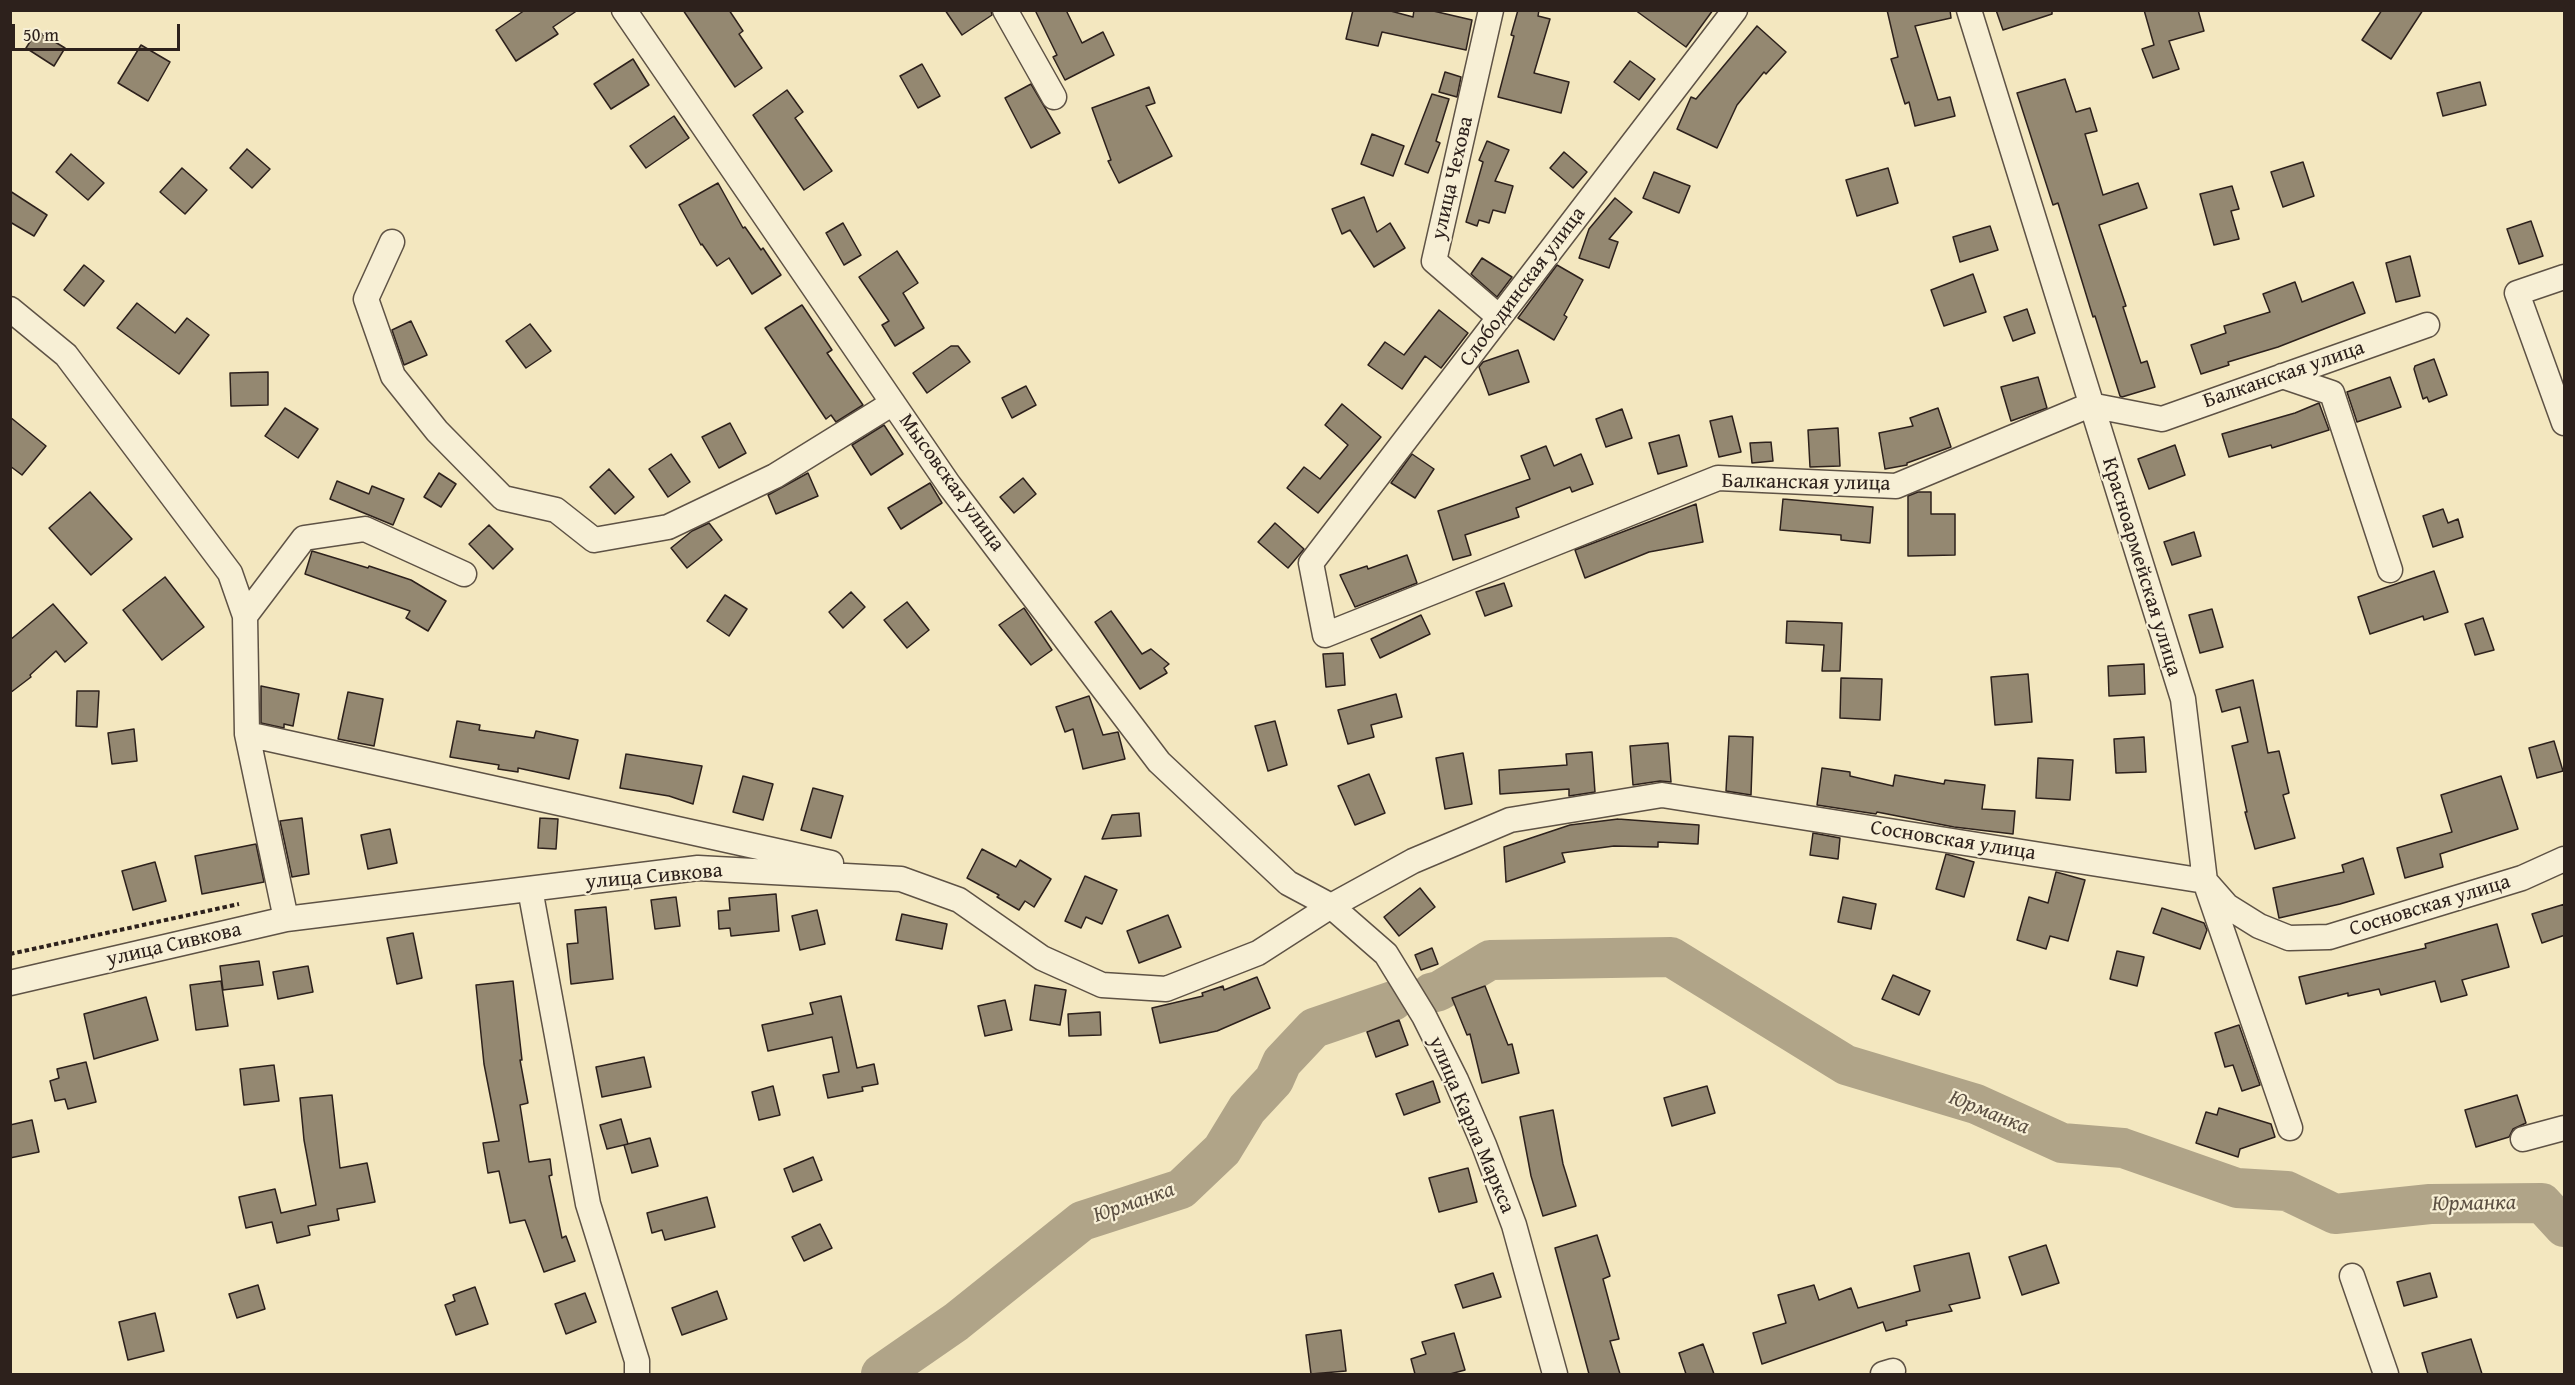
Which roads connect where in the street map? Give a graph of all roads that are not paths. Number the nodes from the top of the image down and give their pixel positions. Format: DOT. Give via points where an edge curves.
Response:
graph roads {
  1 [pos="624,10"];
  2 [pos="1005,10"];
  3 [pos="1491,10"];
  4 [pos="1735,10"];
  5 [pos="1969,10"];
  6 [pos="1054,97"];
  7 [pos="392,242"];
  8 [pos="2565,276"];
  9 [pos="10,309"];
  10 [pos="1499,318"];
  11 [pos="2427,325"];
  12 [pos="2282,376"];
  13 [pos="893,403"];
  14 [pos="2090,405"];
  15 [pos="2565,423"];
  16 [pos="1311,563"];
  17 [pos="2390,570"];
  18 [pos="464,574"];
  19 [pos="245,616"];
  20 [pos="247,734"];
  21 [pos="2565,859"];
  22 [pos="901,879"];
  23 [pos="2205,881"];
  24 [pos="530,889"];
  25 [pos="1331,906"];
  26 [pos="286,919"];
  27 [pos="10,983"];
  28 [pos="2290,1128"];
  29 [pos="2565,1128"];
  30 [pos="2523,1139"];
  31 [pos="2352,1276"];
  32 [pos="637,1374"];
  33 [pos="1555,1374"];
  34 [pos="2386,1374"];
  1 -- 13 [label="street, Мысовская улица"];
  2 -- 6 [label="street"];
  3 -- 10 [label="street, улица Чехова" via="1434,261"];
  4 -- 10 [label="street, Слободинская улица"];
  5 -- 14 [label="street, Красноармейская улица"];
  7 -- 13 [label="street" via="366,299 393,376 437,431 503,498 556,510 594,540 668,527 775,476"];
  8 -- 15 [label="street" via="2517,293"];
  9 -- 19 [label="street" via="66,355 230,573"];
  10 -- 16 [label="street, Слободинская улица"];
  11 -- 12 [label="street, Балканская улица"];
  12 -- 14 [label="street, Балканская улица" via="2162,419"];
  12 -- 17 [label="street" via="2332,393"];
  13 -- 25 [label="street, Мысовская улица" via="949,484 1159,762 1288,883"];
  14 -- 16 [label="street, Балканская улица" via="1896,486 1718,478 1325,634"];
  14 -- 23 [label="street, Красноармейская улица" via="2182,699"];
  18 -- 19 [label="street" via="366,529 304,538"];
  19 -- 20 [label="street"];
  20 -- 22 [label="street"];
  20 -- 26 [label="street"];
  21 -- 23 [label="street, Сосновская улица" via="2522,878 2329,937 2289,938 2259,926 2227,906"];
  22 -- 24 [label="street, улица Сивкова" via="698,868"];
  22 -- 25 [label="street, улица Сивкова" via="959,900 1042,958 1102,985 1166,989 1258,953"];
  23 -- 25 [label="street, Сосновская улица" via="1662,795 1510,820 1413,861"];
  23 -- 28 [label="street, Красноармейская улица"];
  24 -- 26 [label="street, улица Сивкова"];
  24 -- 32 [label="street" via="588,1204 637,1361"];
  25 -- 33 [label="street, улица Карла Маркса" via="1386,954 1424,1016 1456,1080 1514,1225"];
  26 -- 27 [label="street, улица Сивкова"];
  29 -- 30 [label="street"];
  31 -- 34 [label="street"];
}
